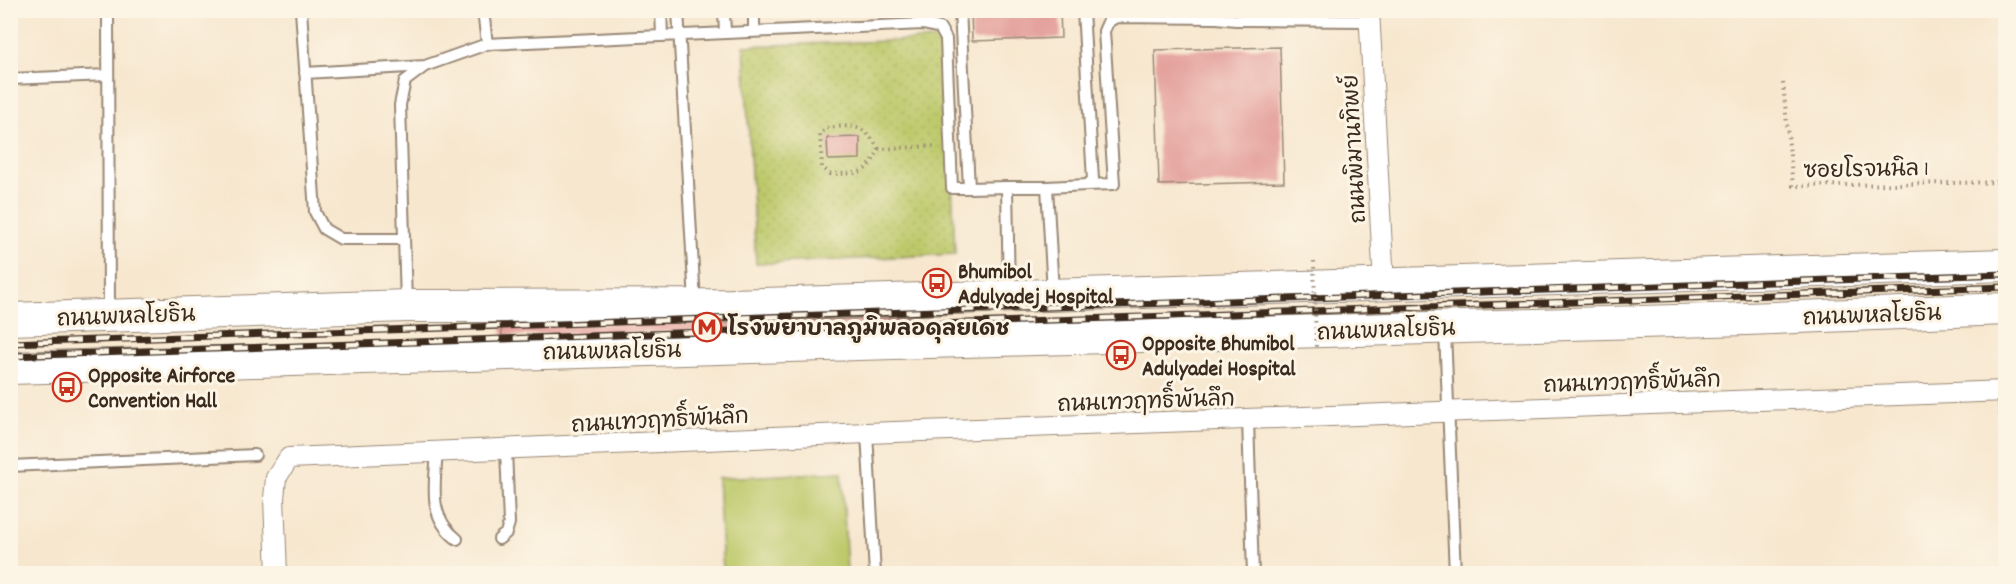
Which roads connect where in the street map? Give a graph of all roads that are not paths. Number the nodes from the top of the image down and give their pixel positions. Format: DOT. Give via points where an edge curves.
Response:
graph roads {
  1 [pos="108,10"];
  2 [pos="301,10"];
  3 [pos="483,10"];
  4 [pos="661,10"];
  5 [pos="678,10"];
  6 [pos="724,10"];
  7 [pos="754,10"];
  8 [pos="960,10"];
  9 [pos="1083,10"];
  10 [pos="1217,14"];
  11 [pos="1369,16"];
  12 [pos="754,31"];
  13 [pos="725,33"];
  14 [pos="679,35"];
  15 [pos="662,36"];
  16 [pos="487,44"];
  17 [pos="425,66"];
  18 [pos="305,73"];
  19 [pos="108,75"];
  20 [pos="10,78"];
  21 [pos="1087,185"];
  22 [pos="1007,187"];
  23 [pos="1047,187"];
  24 [pos="969,188"];
  25 [pos="403,239"];
  26 [pos="2006,265"];
  27 [pos="1442,283"];
  28 [pos="1384,285"];
  29 [pos="1053,295"];
  30 [pos="1009,296"];
  31 [pos="406,306"];
  32 [pos="695,306"];
  33 [pos="2006,309"];
  34 [pos="109,315"];
  35 [pos="10,319"];
  36 [pos="1444,327"];
  37 [pos="1011,340"];
  38 [pos="10,368"];
  39 [pos="2004,391"];
  40 [pos="1448,413"];
  41 [pos="2006,417"];
  42 [pos="1248,420"];
  43 [pos="867,434"];
  44 [pos="506,450"];
  45 [pos="436,451"];
  46 [pos="255,455"];
  47 [pos="10,466"];
  48 [pos="457,539"];
  49 [pos="499,539"];
  50 [pos="277,573"];
  51 [pos="875,573"];
  52 [pos="1253,573"];
  53 [pos="1455,573"];
  1 -- 19 [label="lane"];
  2 -- 18 [label="lane"];
  3 -- 16 [label="lane"];
  4 -- 15 [label="lane"];
  5 -- 14 [label="lane"];
  6 -- 13 [label="lane"];
  7 -- 12 [label="lane"];
  8 -- 24 [label="lane"];
  9 -- 21 [label="lane" via="1093,180"];
  10 -- 11 [label="lane" via="1236,20"];
  10 -- 21 [label="lane" via="1116,17 1108,22 1104,31 1114,184"];
  11 -- 28 [label="street, ถนนพิมานทิพย์"];
  12 -- 13 [label="lane"];
  12 -- 24 [label="lane" via="924,24 940,28 946,39 952,188"];
  13 -- 14 [label="lane"];
  14 -- 15 [label="lane"];
  14 -- 32 [label="lane"];
  15 -- 16 [label="lane"];
  16 -- 17 [label="lane"];
  17 -- 18 [label="lane"];
  17 -- 25 [label="lane" via="405,81 400,105"];
  18 -- 25 [label="lane" via="315,212 324,230 340,239"];
  19 -- 20 [label="lane"];
  19 -- 34 [label="lane"];
  21 -- 23 [label="lane"];
  22 -- 23 [label="lane"];
  22 -- 24 [label="lane"];
  22 -- 30 [label="lane"];
  23 -- 29 [label="lane"];
  25 -- 31 [label="lane"];
  26 -- 27 [label="main road, ถนนพหลโยธิน"];
  27 -- 28 [label="main road, ถนนพหลโยธิน"];
  27 -- 36 [label="main road"];
  28 -- 29 [label="main road, ถนนพหลโยธิน"];
  29 -- 30 [label="main road, ถนนพหลโยธิน"];
  30 -- 32 [label="main road, ถนนพหลโยธิน"];
  30 -- 37 [label="main road"];
  31 -- 32 [label="main road, ถนนพหลโยธิน"];
  31 -- 34 [label="main road, ถนนพหลโยธิน"];
  33 -- 36 [label="main road, ถนนพหลโยธิน"];
  34 -- 35 [label="main road, ถนนพหลโยธิน"];
  36 -- 37 [label="main road, ถนนพหลโยธิน"];
  36 -- 40 [label="lane"];
  37 -- 38 [label="main road, ถนนพหลโยธิน"];
  39 -- 40 [label="street, ถนนเทวฤทธิ์พันลึก"];
  39 -- 41 [label="lane"];
  40 -- 42 [label="street, ถนนเทวฤทธิ์พันลึก"];
  40 -- 53 [label="lane"];
  42 -- 43 [label="street, ถนนเทวฤทธิ์พันลึก"];
  42 -- 52 [label="lane"];
  43 -- 44 [label="street, ถนนเทวฤทธิ์พันลึก"];
  43 -- 51 [label="lane"];
  44 -- 45 [label="street, ถนนเทวฤทธิ์พันลึก"];
  44 -- 49 [label="lane" via="509,523"];
  45 -- 48 [label="lane" via="434,506 443,529"];
  45 -- 50 [label="street, ถนนเทวฤทธิ์พันลึก" via="289,458 276,478"];
  46 -- 47 [label="lane"];
}
